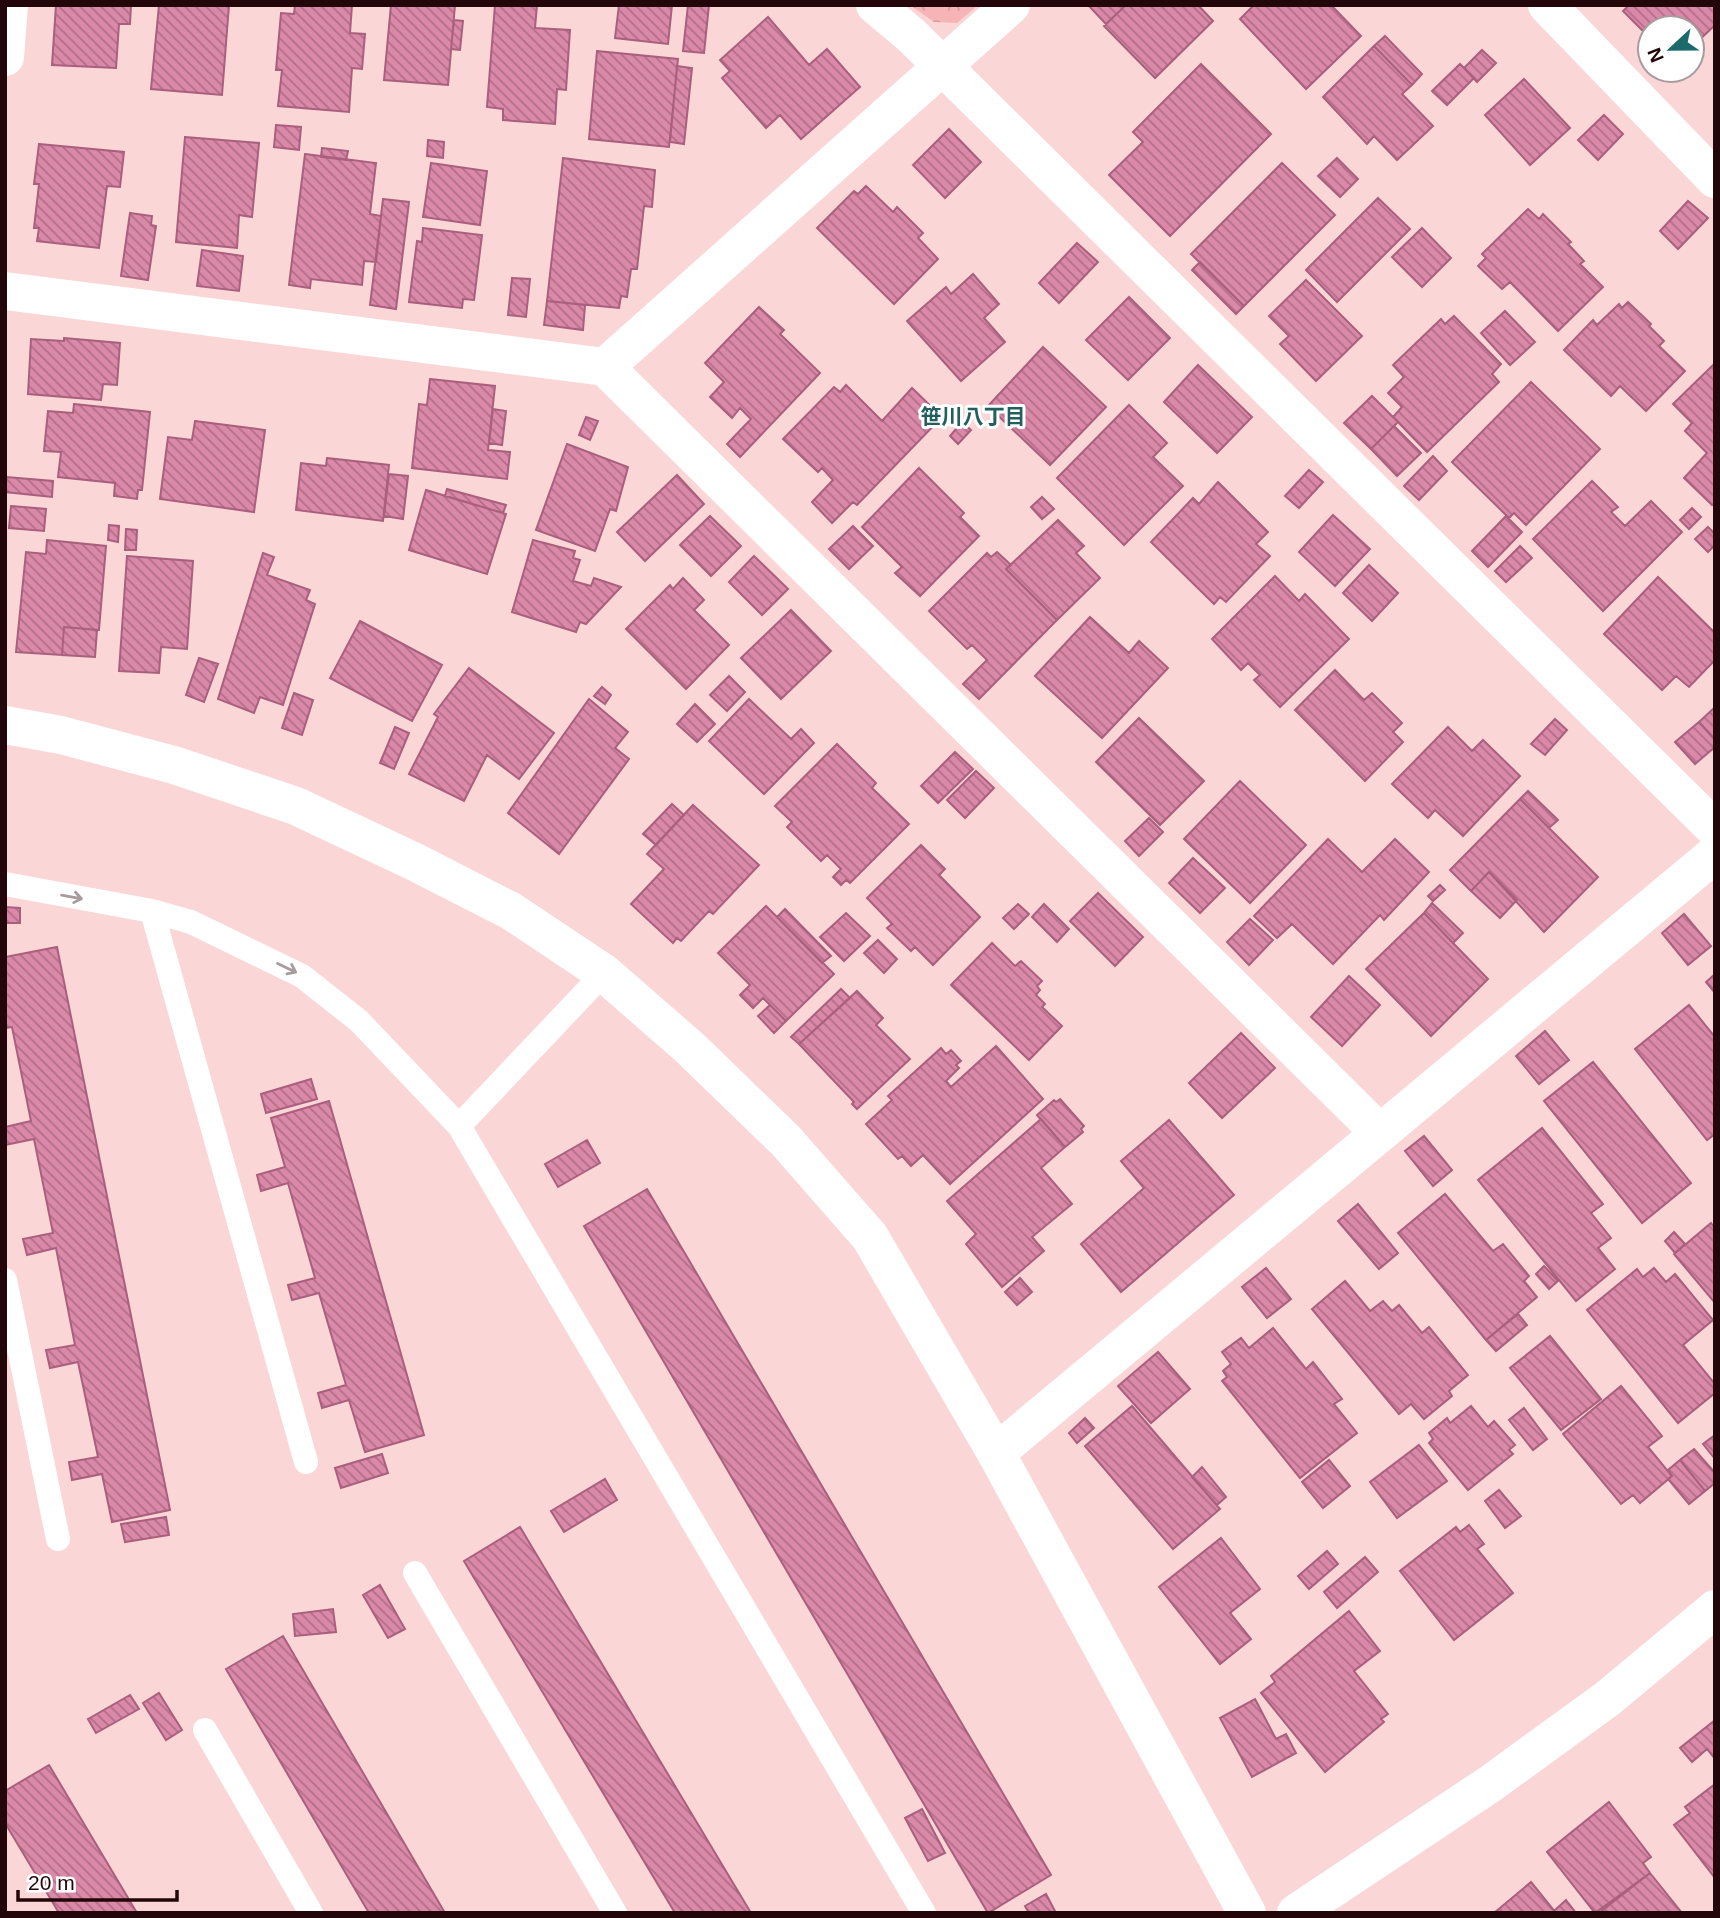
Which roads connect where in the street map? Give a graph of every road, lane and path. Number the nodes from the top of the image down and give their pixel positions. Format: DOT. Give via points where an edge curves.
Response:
graph roads {
  1 [pos="9,5"];
  2 [pos="875,5"];
  3 [pos="1011,5"];
  4 [pos="1547,5"];
  5 [pos="5,57"];
  6 [pos="942,67"];
  7 [pos="1715,179"];
  8 [pos="5,291"];
  9 [pos="604,367"];
  10 [pos="5,725"];
  11 [pos="1715,829"];
  12 [pos="1715,854"];
  13 [pos="5,884"];
  14 [pos="152,911"];
  15 [pos="604,973"];
  16 [pos="458,1126"];
  17 [pos="1378,1131"];
  18 [pos="5,1280"];
  19 [pos="996,1453"];
  20 [pos="306,1462"];
  21 [pos="58,1539"];
  22 [pos="415,1573"];
  23 [pos="1715,1609"];
  24 [pos="205,1730"];
  25 [pos="311,1913"];
  26 [pos="615,1913"];
  27 [pos="924,1913"];
  28 [pos="1247,1913"];
  29 [pos="1296,1913"];
  1 -- 5 [label="street"];
  2 -- 6 [label="street"];
  3 -- 6 [label="street"];
  4 -- 7 [label="street"];
  6 -- 9 [label="street"];
  6 -- 11 [label="street"];
  8 -- 9 [label="street"];
  9 -- 17 [label="street"];
  10 -- 15 [label="street" via="161,762 296,806 511,911"];
  12 -- 17 [label="street"];
  13 -- 14 [label="lane, one-way"];
  14 -- 16 [label="lane, one-way" via="191,922 302,976 359,1021"];
  14 -- 20 [label="lane"];
  15 -- 16 [label="lane"];
  15 -- 19 [label="street" via="786,1141 870,1237"];
  16 -- 27 [label="lane"];
  17 -- 19 [label="street"];
  18 -- 21 [label="lane"];
  19 -- 28 [label="street"];
  22 -- 26 [label="lane"];
  23 -- 29 [label="street" via="1607,1699 1490,1784"];
  24 -- 25 [label="lane"];
}
